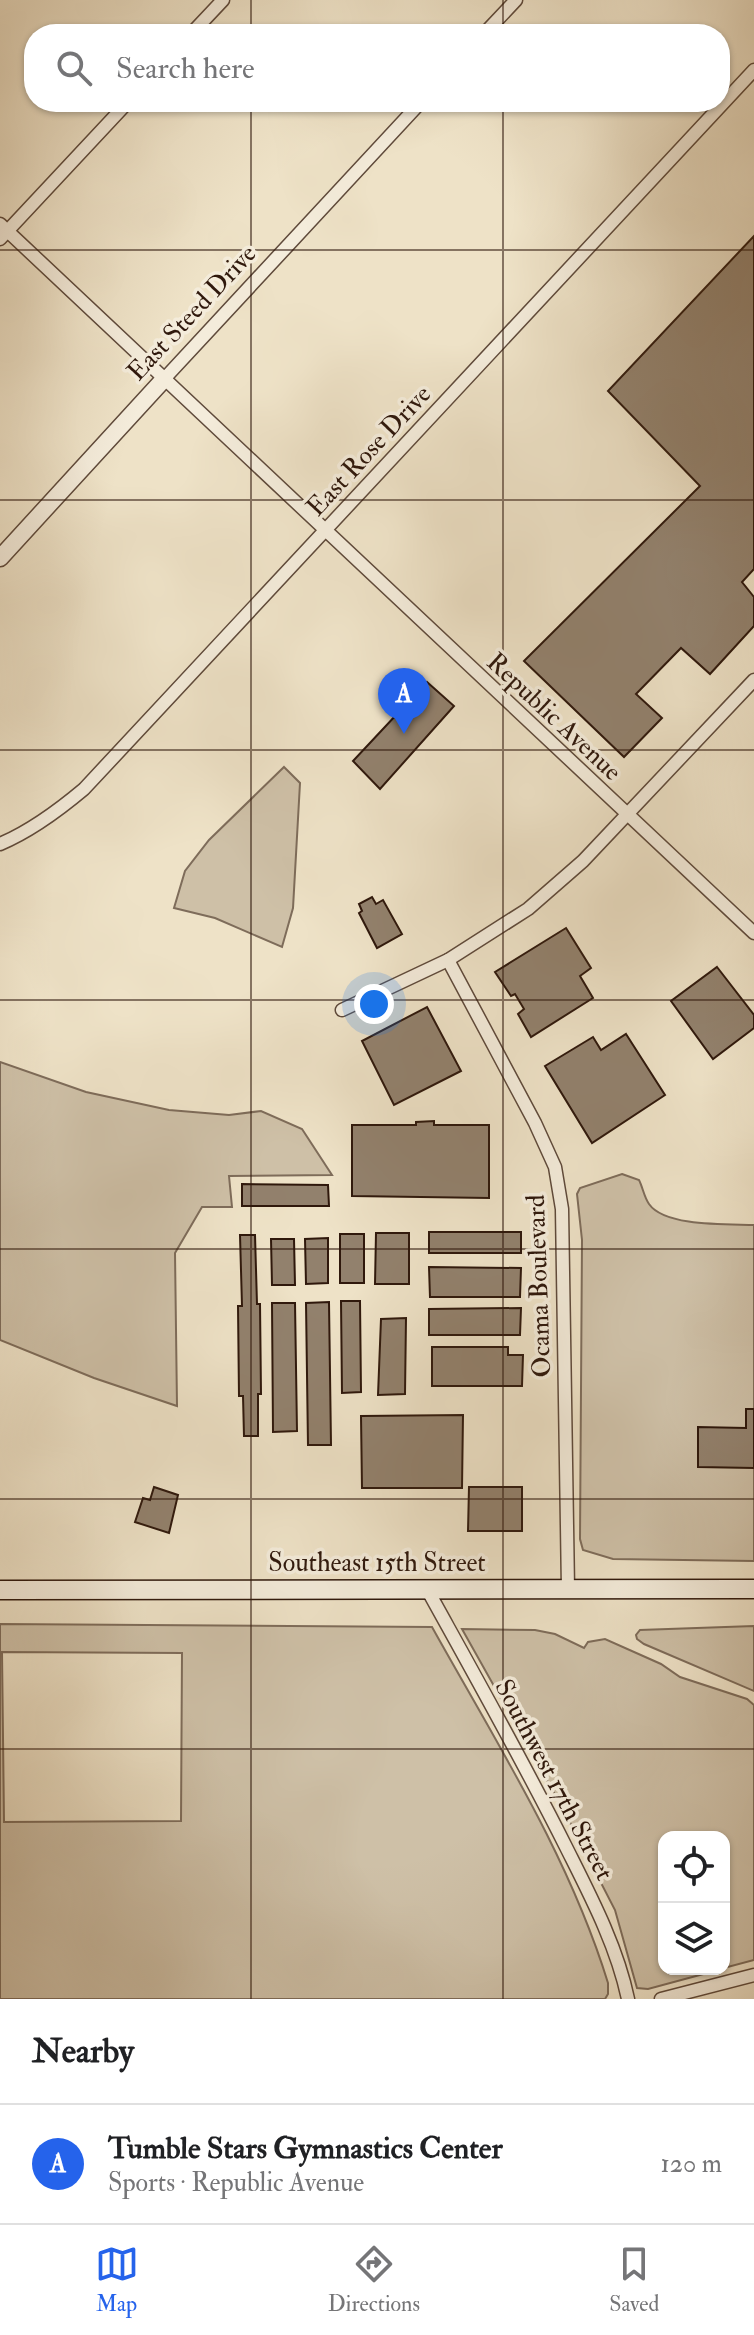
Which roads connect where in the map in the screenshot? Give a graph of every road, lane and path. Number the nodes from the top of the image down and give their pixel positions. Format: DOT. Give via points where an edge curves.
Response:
graph roads {
  1 [pos="223,0"];
  2 [pos="516,0"];
  3 [pos="200,24"];
  4 [pos="493,24"];
  5 [pos="754,70"];
  6 [pos="730,96"];
  7 [pos="118,112"];
  8 [pos="412,112"];
  9 [pos="715,112"];
  10 [pos="3,231"];
  11 [pos="165,378"];
  12 [pos="325,531"];
  13 [pos="0,558"];
  14 [pos="754,680"];
  15 [pos="627,816"];
  16 [pos="0,844"];
  17 [pos="754,933"];
  18 [pos="448,960"];
  19 [pos="342,1010"];
  20 [pos="427,1589"];
  21 [pos="568,1589"];
  22 [pos="754,1589"];
  23 [pos="0,1590"];
  24 [pos="754,1975"];
  25 [pos="628,1999"];
  26 [pos="661,1999"];
  1 -- 3 [label="street"];
  2 -- 4 [label="street"];
  5 -- 6 [label="street, East Rose Drive"];
  7 -- 10 [label="street"];
  8 -- 11 [label="street, East Steed Drive"];
  9 -- 12 [label="street, East Rose Drive"];
  10 -- 11 [label="street, Republic Avenue"];
  11 -- 12 [label="street, Republic Avenue"];
  11 -- 13 [label="street, East Steed Drive"];
  12 -- 15 [label="street, Republic Avenue"];
  12 -- 16 [label="street, East Rose Drive" via="84,789"];
  14 -- 15 [label="street"];
  15 -- 17 [label="street, Republic Avenue"];
  15 -- 18 [label="street" via="528,909"];
  18 -- 19 [label="street"];
  18 -- 21 [label="street, Ocama Boulevard" via="555,1167 562,1209"];
  20 -- 21 [label="main road, Southeast 15th Street"];
  20 -- 23 [label="main road, Southeast 15th Street"];
  20 -- 25 [label="street, Southwest 17th Street" via="592,1898"];
  21 -- 22 [label="main road, Southeast 15th Street"];
  24 -- 26 [label="street"];
}
